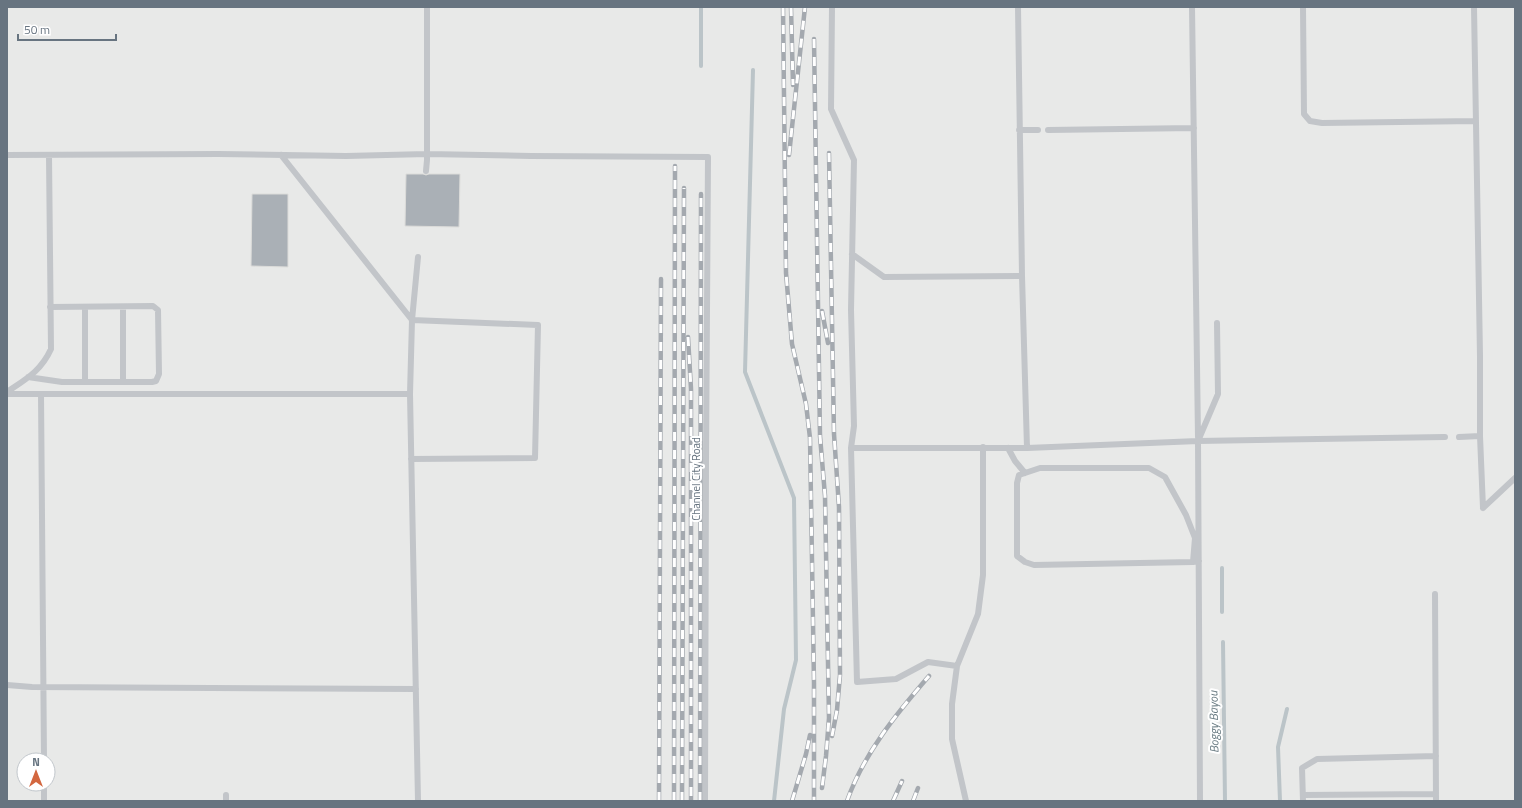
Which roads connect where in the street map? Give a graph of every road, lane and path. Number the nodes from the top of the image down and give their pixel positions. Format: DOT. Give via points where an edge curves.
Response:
graph roads {
  1 [pos="427,7"];
  2 [pos="832,7"];
  3 [pos="1018,7"];
  4 [pos="1192,7"];
  5 [pos="1303,7"];
  6 [pos="1474,7"];
  7 [pos="1476,121"];
  8 [pos="1194,128"];
  9 [pos="1019,130"];
  10 [pos="1038,130"];
  11 [pos="1048,130"];
  12 [pos="427,154"];
  13 [pos="7,155"];
  14 [pos="281,155"];
  15 [pos="49,156"];
  16 [pos="426,171"];
  17 [pos="852,254"];
  18 [pos="418,257"];
  19 [pos="1022,276"];
  20 [pos="123,306"];
  21 [pos="50,307"];
  22 [pos="85,307"];
  23 [pos="412,320"];
  24 [pos="1217,323"];
  25 [pos="28,378"];
  26 [pos="85,382"];
  27 [pos="124,382"];
  28 [pos="7,393"];
  29 [pos="41,394"];
  30 [pos="410,394"];
  31 [pos="1480,436"];
  32 [pos="1445,437"];
  33 [pos="1459,437"];
  34 [pos="1198,441"];
  35 [pos="983,447"];
  36 [pos="851,448"];
  37 [pos="1008,448"];
  38 [pos="1027,448"];
  39 [pos="411,459"];
  40 [pos="1024,473"];
  41 [pos="1515,478"];
  42 [pos="1196,562"];
  43 [pos="1435,594"];
  44 [pos="957,666"];
  45 [pos="7,685"];
  46 [pos="45,687"];
  47 [pos="416,689"];
  48 [pos="44,752"];
  49 [pos="1436,756"];
  50 [pos="1436,794"];
  51 [pos="1303,798"];
  52 [pos="418,801"];
  53 [pos="705,801"];
  54 [pos="966,801"];
  55 [pos="1200,801"];
  56 [pos="1436,801"];
  1 -- 12 [label="lane"];
  2 -- 17 [label="lane" via="831,109 854,160"];
  3 -- 9 [label="lane"];
  4 -- 8 [label="lane"];
  5 -- 7 [label="lane" via="1304,114 1310,121"];
  6 -- 7 [label="lane"];
  7 -- 31 [label="lane"];
  8 -- 11 [label="lane"];
  8 -- 34 [label="lane"];
  9 -- 10 [label="lane"];
  9 -- 19 [label="lane"];
  12 -- 14 [label="lane"];
  12 -- 16 [label="lane"];
  12 -- 53 [label="lane, Channel City Road" via="708,157"];
  13 -- 15 [label="lane"];
  14 -- 15 [label="lane"];
  14 -- 23 [label="lane"];
  15 -- 21 [label="lane"];
  17 -- 19 [label="lane" via="884,277"];
  17 -- 36 [label="lane" via="854,426"];
  18 -- 23 [label="lane"];
  19 -- 38 [label="lane"];
  20 -- 22 [label="lane"];
  20 -- 27 [label="lane"];
  20 -- 27 [label="lane" via="153,306 158,310 159,374 156,381 152,382"];
  21 -- 22 [label="lane"];
  21 -- 25 [label="lane" via="51,349 42,365"];
  22 -- 26 [label="lane"];
  23 -- 30 [label="lane"];
  23 -- 39 [label="lane" via="538,326 535,458"];
  24 -- 34 [label="lane" via="1218,394"];
  25 -- 26 [label="lane"];
  25 -- 28 [label="lane"];
  26 -- 27 [label="lane"];
  28 -- 29 [label="lane"];
  29 -- 30 [label="lane"];
  29 -- 46 [label="lane"];
  30 -- 39 [label="lane"];
  31 -- 33 [label="lane"];
  31 -- 41 [label="lane" via="1483,508"];
  32 -- 34 [label="lane"];
  34 -- 38 [label="lane"];
  34 -- 42 [label="lane"];
  35 -- 36 [label="lane"];
  35 -- 37 [label="lane"];
  35 -- 44 [label="lane" via="983,575 978,614"];
  36 -- 44 [label="lane" via="857,682 896,679 928,662"];
  37 -- 38 [label="lane"];
  37 -- 40 [label="lane"];
  39 -- 47 [label="lane"];
  40 -- 42 [label="lane" via="1040,468 1149,468 1165,477 1186,515 1195,538"];
  40 -- 42 [label="lane" via="1019,475 1017,483 1017,556 1025,562 1034,565"];
  42 -- 55 [label="lane"];
  43 -- 49 [label="lane"];
  44 -- 54 [label="lane" via="952,704 952,739"];
  45 -- 46 [label="lane"];
  46 -- 47 [label="lane"];
  46 -- 48 [label="lane"];
  47 -- 52 [label="lane"];
  49 -- 50 [label="lane"];
  49 -- 51 [label="lane" via="1317,759 1302,768"];
  50 -- 51 [label="lane"];
  50 -- 56 [label="lane"];
}
